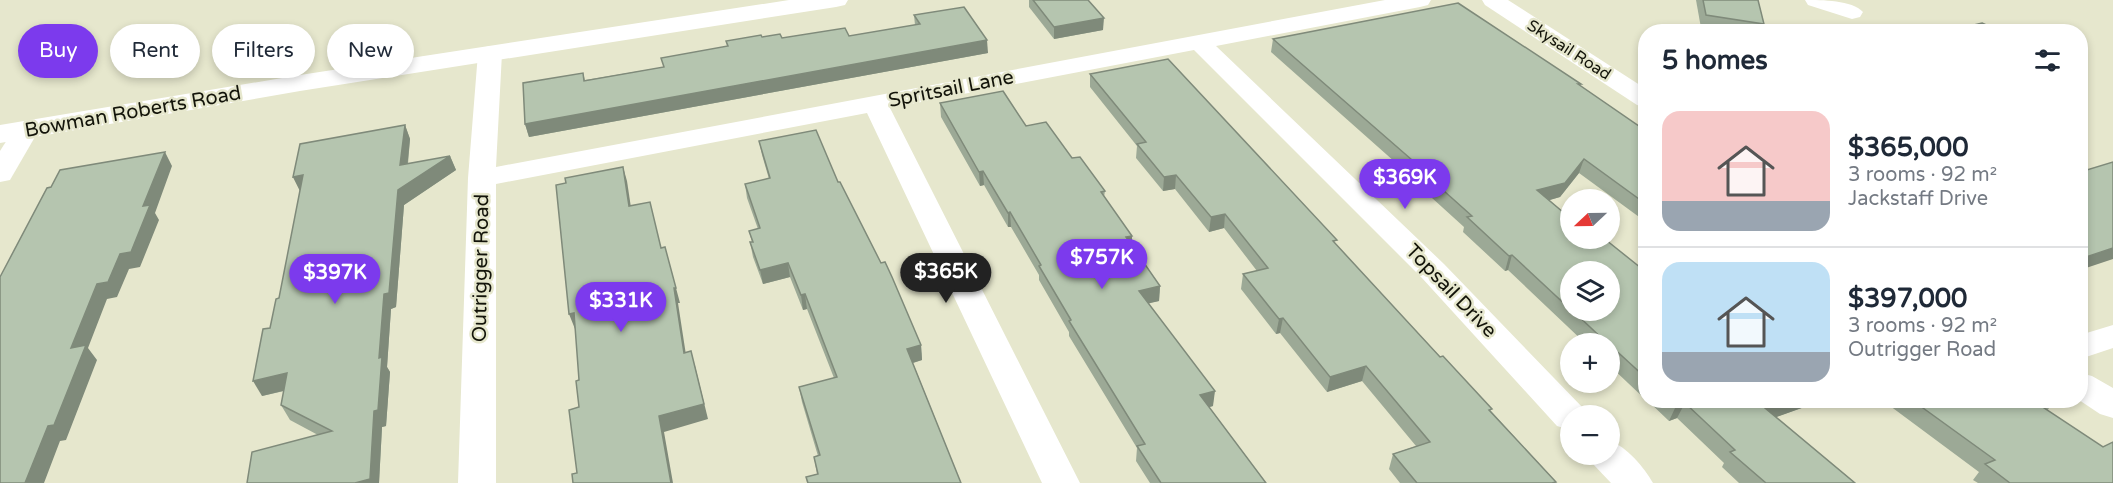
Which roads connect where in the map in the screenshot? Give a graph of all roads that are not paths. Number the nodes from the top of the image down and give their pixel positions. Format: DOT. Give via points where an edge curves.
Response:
graph roads {
  1 [pos="836,0"];
  2 [pos="1420,0"];
  3 [pos="1492,0"];
  4 [pos="1816,0"];
  5 [pos="1852,12"];
  6 [pos="1199,42"];
  7 [pos="490,53"];
  8 [pos="1638,95"];
  9 [pos="875,103"];
  10 [pos="13,132"];
  11 [pos="0,174"];
  12 [pos="482,178"];
  13 [pos="2113,336"];
  14 [pos="2088,345"];
  15 [pos="2088,390"];
  16 [pos="2113,405"];
  17 [pos="1560,406"];
  18 [pos="1617,465"];
  19 [pos="477,483"];
  20 [pos="1061,483"];
  21 [pos="1634,483"];
  1 -- 7 [label="street, Bowman Roberts Road"];
  2 -- 6 [label="street, Spritsail Lane"];
  3 -- 8 [label="street, Skysail Road"];
  4 -- 5 [label="street"];
  6 -- 9 [label="street, Spritsail Lane"];
  6 -- 17 [label="street, Topsail Drive" via="1433,271"];
  7 -- 10 [label="street, Bowman Roberts Road"];
  7 -- 12 [label="street, Outrigger Road"];
  9 -- 12 [label="street, Spritsail Lane"];
  9 -- 20 [label="street"];
  10 -- 11 [label="street"];
  12 -- 19 [label="street, Outrigger Road"];
  13 -- 14 [label="street"];
  15 -- 16 [label="street"];
  18 -- 21 [label="street"];
}
